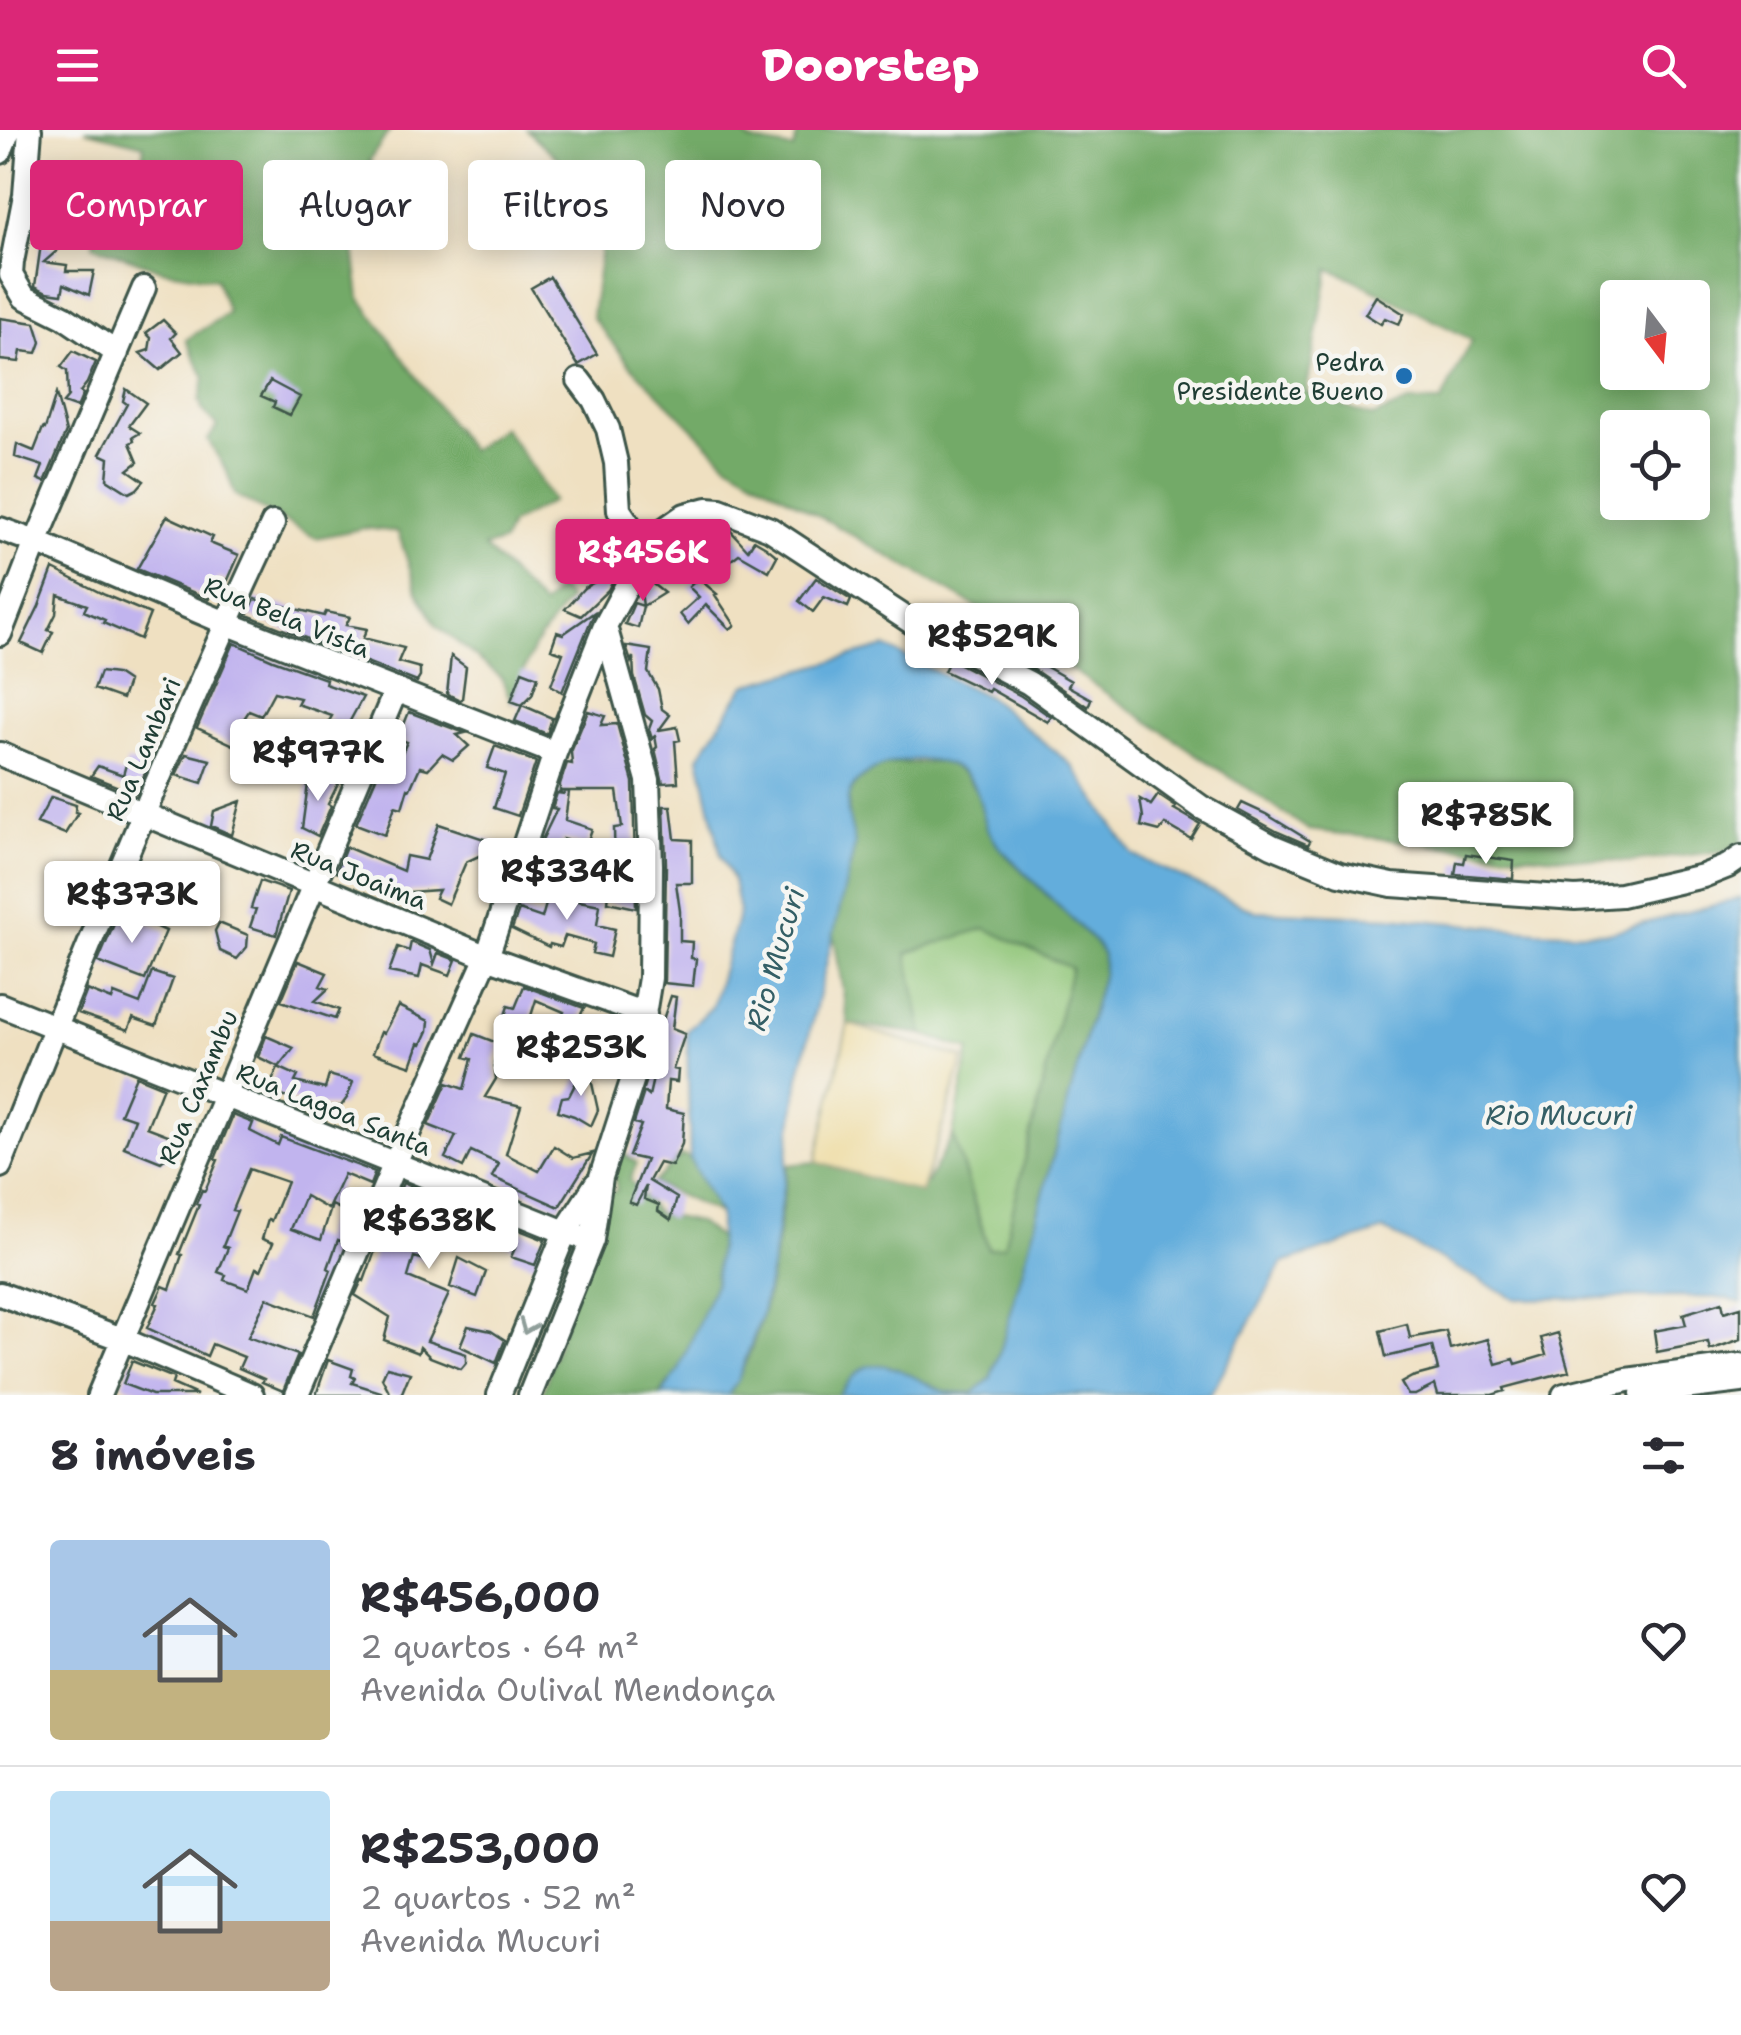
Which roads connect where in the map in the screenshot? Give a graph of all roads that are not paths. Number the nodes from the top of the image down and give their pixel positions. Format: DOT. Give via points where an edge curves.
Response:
graph roads {
  1 [pos="9,130"];
  2 [pos="30,130"];
  3 [pos="0,152"];
  4 [pos="144,288"];
  5 [pos="117,353"];
  6 [pos="578,380"];
  7 [pos="274,523"];
  8 [pos="0,529"];
  9 [pos="36,542"];
  10 [pos="646,550"];
  11 [pos="226,623"];
  12 [pos="605,626"];
  13 [pos="0,634"];
  14 [pos="396,690"];
  15 [pos="554,753"];
  16 [pos="0,754"];
  17 [pos="144,815"];
  18 [pos="1741,857"];
  19 [pos="313,886"];
  20 [pos="488,958"];
  21 [pos="0,1005"];
  22 [pos="645,1014"];
  23 [pos="56,1026"];
  24 [pos="224,1094"];
  25 [pos="395,1163"];
  26 [pos="0,1166"];
  27 [pos="600,1177"];
  28 [pos="565,1232"];
  29 [pos="592,1240"];
  30 [pos="0,1294"];
  31 [pos="122,1340"];
  32 [pos="1741,1365"];
  33 [pos="1741,1381"];
  34 [pos="99,1395"];
  35 [pos="252,1395"];
  36 [pos="297,1395"];
  37 [pos="499,1395"];
  38 [pos="530,1395"];
  39 [pos="1564,1395"];
  40 [pos="1630,1395"];
  1 -- 3 [label="street"];
  2 -- 5 [label="street" via="12,275 24,297"];
  4 -- 5 [label="street"];
  5 -- 9 [label="street"];
  6 -- 10 [label="street" via="608,430 619,510"];
  7 -- 11 [label="street, Rua Lambari"];
  8 -- 9 [label="street, Rua Bela Vista"];
  9 -- 11 [label="street, Rua Bela Vista"];
  9 -- 13 [label="street"];
  10 -- 12 [label="street"];
  10 -- 18 [label="street" via="676,520 707,509 770,528 914,623 1029,683 1201,808 1340,874 1392,885 1575,898 1703,876"];
  11 -- 14 [label="street, Rua Bela Vista"];
  11 -- 17 [label="street, Rua Lambari"];
  12 -- 15 [label="street"];
  12 -- 22 [label="street" via="648,780"];
  14 -- 15 [label="street, Rua Bela Vista"];
  14 -- 19 [label="street, Rua Caxambu"];
  15 -- 20 [label="street"];
  16 -- 17 [label="street, Rua Joaima"];
  17 -- 19 [label="street, Rua Joaima"];
  17 -- 23 [label="street, Rua Lambari"];
  19 -- 20 [label="street, Rua Joaima"];
  19 -- 24 [label="street, Rua Caxambu"];
  20 -- 22 [label="street, Rua Joaima"];
  20 -- 25 [label="street"];
  21 -- 23 [label="street, Rua Lagoa Santa"];
  22 -- 27 [label="street" via="634,1075"];
  23 -- 24 [label="street, Rua Lagoa Santa"];
  23 -- 26 [label="street, Rua Lambari"];
  24 -- 25 [label="street, Rua Lagoa Santa"];
  24 -- 31 [label="street, Rua Caxambu"];
  25 -- 28 [label="street, Rua Lagoa Santa"];
  25 -- 36 [label="street"];
  27 -- 28 [label="street"];
  27 -- 29 [label="street"];
  28 -- 29 [label="street, Rua Lagoa Santa"];
  28 -- 37 [label="street, one-way"];
  29 -- 38 [label="street"];
  30 -- 31 [label="street"];
  31 -- 34 [label="street, Rua Caxambu"];
  31 -- 35 [label="street"];
  32 -- 39 [label="street"];
  33 -- 40 [label="street"];
}
